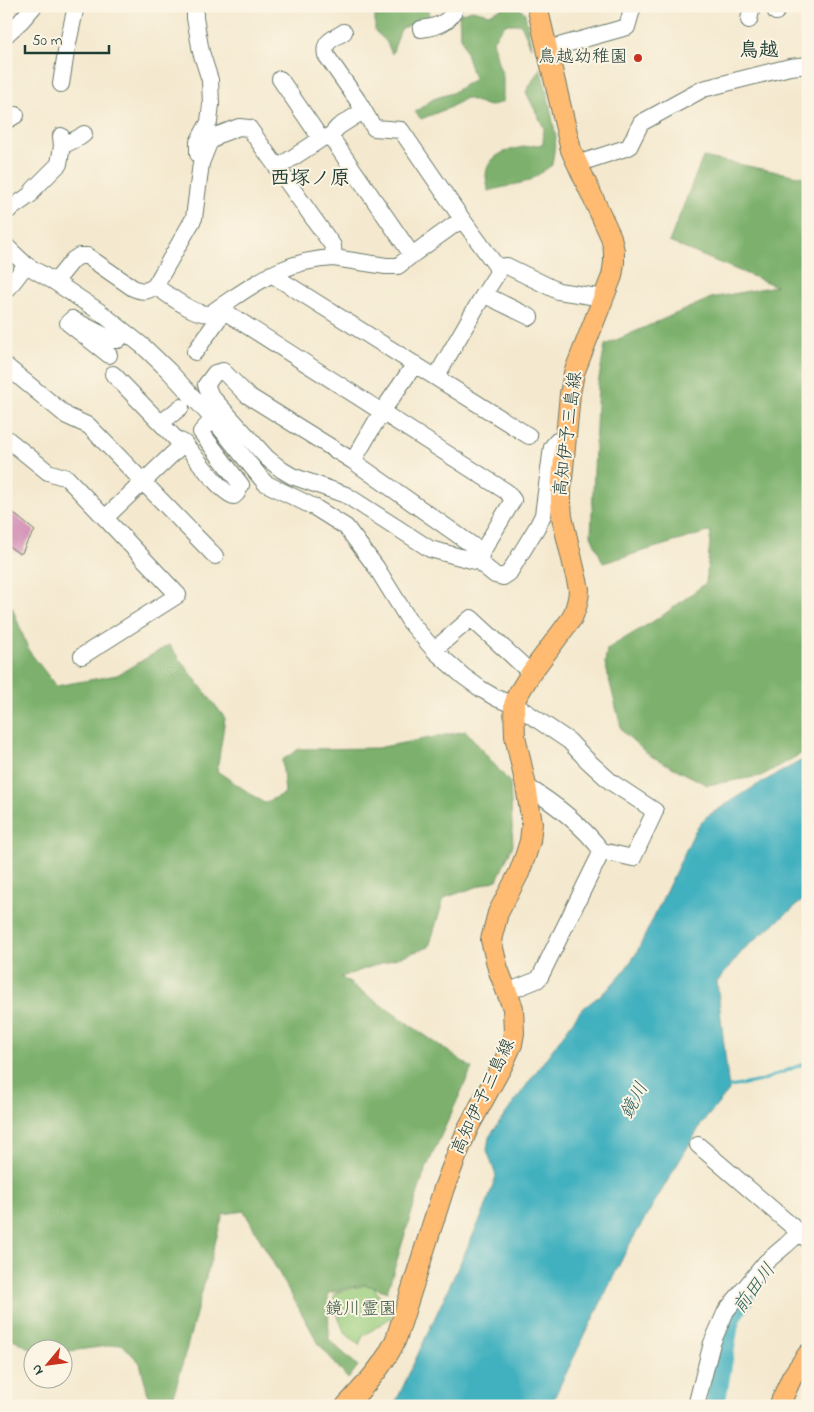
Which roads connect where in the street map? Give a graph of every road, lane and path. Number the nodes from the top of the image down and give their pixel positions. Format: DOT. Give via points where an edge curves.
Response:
graph roads {
  1 [pos="34,6"];
  2 [pos="76,6"];
  3 [pos="195,6"];
  4 [pos="456,6"];
  5 [pos="537,6"];
  6 [pos="633,6"];
  7 [pos="9,28"];
  8 [pos="421,29"];
  9 [pos="344,32"];
  10 [pos="548,49"];
  11 [pos="808,65"];
  12 [pos="280,79"];
  13 [pos="61,84"];
  14 [pos="363,111"];
  15 [pos="84,134"];
  16 [pos="326,137"];
  17 [pos="201,163"];
  18 [pos="577,164"];
  19 [pos="277,168"];
  20 [pos="6,212"];
  21 [pos="462,219"];
  22 [pos="6,246"];
  23 [pos="412,255"];
  24 [pos="334,258"];
  25 [pos="26,265"];
  26 [pos="497,267"];
  27 [pos="271,274"];
  28 [pos="55,282"];
  29 [pos="155,286"];
  30 [pos="6,291"];
  31 [pos="485,294"];
  32 [pos="604,298"];
  33 [pos="223,308"];
  34 [pos="530,317"];
  35 [pos="125,332"];
  36 [pos="195,352"];
  37 [pos="109,355"];
  38 [pos="415,364"];
  39 [pos="6,366"];
  40 [pos="113,374"];
  41 [pos="436,377"];
  42 [pos="181,407"];
  43 [pos="381,413"];
  44 [pos="213,419"];
  45 [pos="161,423"];
  46 [pos="529,436"];
  47 [pos="6,438"];
  48 [pos="566,438"];
  49 [pos="184,443"];
  50 [pos="352,461"];
  51 [pos="143,482"];
  52 [pos="105,518"];
  53 [pos="216,556"];
  54 [pos="481,557"];
  55 [pos="434,650"];
  56 [pos="82,656"];
  57 [pos="532,673"];
  58 [pos="514,705"];
  59 [pos="526,786"];
  60 [pos="602,850"];
  61 [pos="507,992"];
  62 [pos="698,1145"];
  63 [pos="803,1237"];
  64 [pos="808,1354"];
  65 [pos="346,1406"];
  66 [pos="696,1406"];
  67 [pos="779,1406"];
  1 -- 7 [label="street"];
  2 -- 13 [label="street"];
  3 -- 17 [label="street" via="201,52 210,80 211,104 209,122 198,142"];
  4 -- 8 [label="street" via="445,22"];
  5 -- 10 [label="main road, 高知伊予三島線"];
  6 -- 10 [label="street" via="627,27"];
  9 -- 14 [label="street" via="326,43 326,55"];
  10 -- 18 [label="main road, 高知伊予三島線"];
  11 -- 18 [label="street" via="790,66 703,89 641,123 629,147"];
  12 -- 16 [label="street"];
  14 -- 16 [label="street"];
  14 -- 21 [label="street" via="374,128 401,130"];
  15 -- 20 [label="street" via="62,141 59,164 30,195"];
  16 -- 19 [label="street"];
  16 -- 23 [label="street"];
  17 -- 19 [label="street" via="210,143 218,135 239,127 249,128"];
  17 -- 29 [label="street" via="194,218"];
  18 -- 32 [label="main road, 高知伊予三島線" via="614,251 612,276"];
  19 -- 24 [label="street" via="333,246"];
  21 -- 23 [label="street"];
  21 -- 26 [label="street"];
  22 -- 25 [label="street"];
  23 -- 24 [label="street" via="398,266"];
  24 -- 27 [label="street" via="306,261"];
  25 -- 28 [label="street"];
  25 -- 30 [label="street"];
  26 -- 31 [label="street" via="497,274"];
  26 -- 32 [label="street" via="506,266 558,291"];
  27 -- 33 [label="street"];
  27 -- 38 [label="street"];
  28 -- 29 [label="street" via="73,260 87,256 133,288 141,291"];
  28 -- 35 [label="street"];
  29 -- 33 [label="street" via="201,312 210,313"];
  31 -- 34 [label="street"];
  31 -- 41 [label="street"];
  32 -- 48 [label="main road, 高知伊予三島線" via="574,373"];
  33 -- 36 [label="street"];
  33 -- 43 [label="street"];
  35 -- 37 [label="street" via="114,340 72,319 68,323"];
  35 -- 44 [label="street" via="169,371"];
  38 -- 41 [label="street"];
  38 -- 43 [label="street"];
  39 -- 51 [label="street" via="67,416 89,426"];
  40 -- 45 [label="street"];
  41 -- 46 [label="street"];
  42 -- 45 [label="street"];
  43 -- 50 [label="street"];
  43 -- 54 [label="street" via="507,492 513,500"];
  44 -- 49 [label="street" via="201,432 241,485 234,496 222,488"];
  44 -- 55 [label="street" via="265,483 346,527 376,567 410,622"];
  45 -- 49 [label="street"];
  47 -- 52 [label="street" via="48,472 67,478"];
  48 -- 54 [label="street" via="552,447 543,515 510,572 504,577 495,575"];
  48 -- 57 [label="main road, 高知伊予三島線" via="560,502 578,599 572,618"];
  49 -- 51 [label="street"];
  50 -- 54 [label="street"];
  50 -- 54 [label="street" via="247,395 223,371 215,373 206,385 211,396 282,470 346,495 430,549"];
  51 -- 52 [label="street"];
  51 -- 53 [label="street"];
  52 -- 56 [label="street" via="178,595"];
  55 -- 57 [label="street" via="471,618"];
  55 -- 58 [label="street" via="462,676 496,698"];
  57 -- 58 [label="main road, 高知伊予三島線"];
  58 -- 59 [label="main road, 高知伊予三島線" via="515,736"];
  58 -- 60 [label="street" via="568,741 612,782 655,811 633,858"];
  59 -- 60 [label="street" via="589,834"];
  59 -- 61 [label="main road, 高知伊予三島線" via="532,823 530,841 519,873 498,913 491,940"];
  60 -- 61 [label="street" via="540,977"];
  61 -- 65 [label="main road, 高知伊予三島線" via="513,1008 512,1044 458,1152 389,1355"];
  62 -- 63 [label="street"];
  63 -- 66 [label="street" via="786,1245 766,1262 726,1311 712,1343"];
  64 -- 67 [label="main road" via="792,1376"];
}
